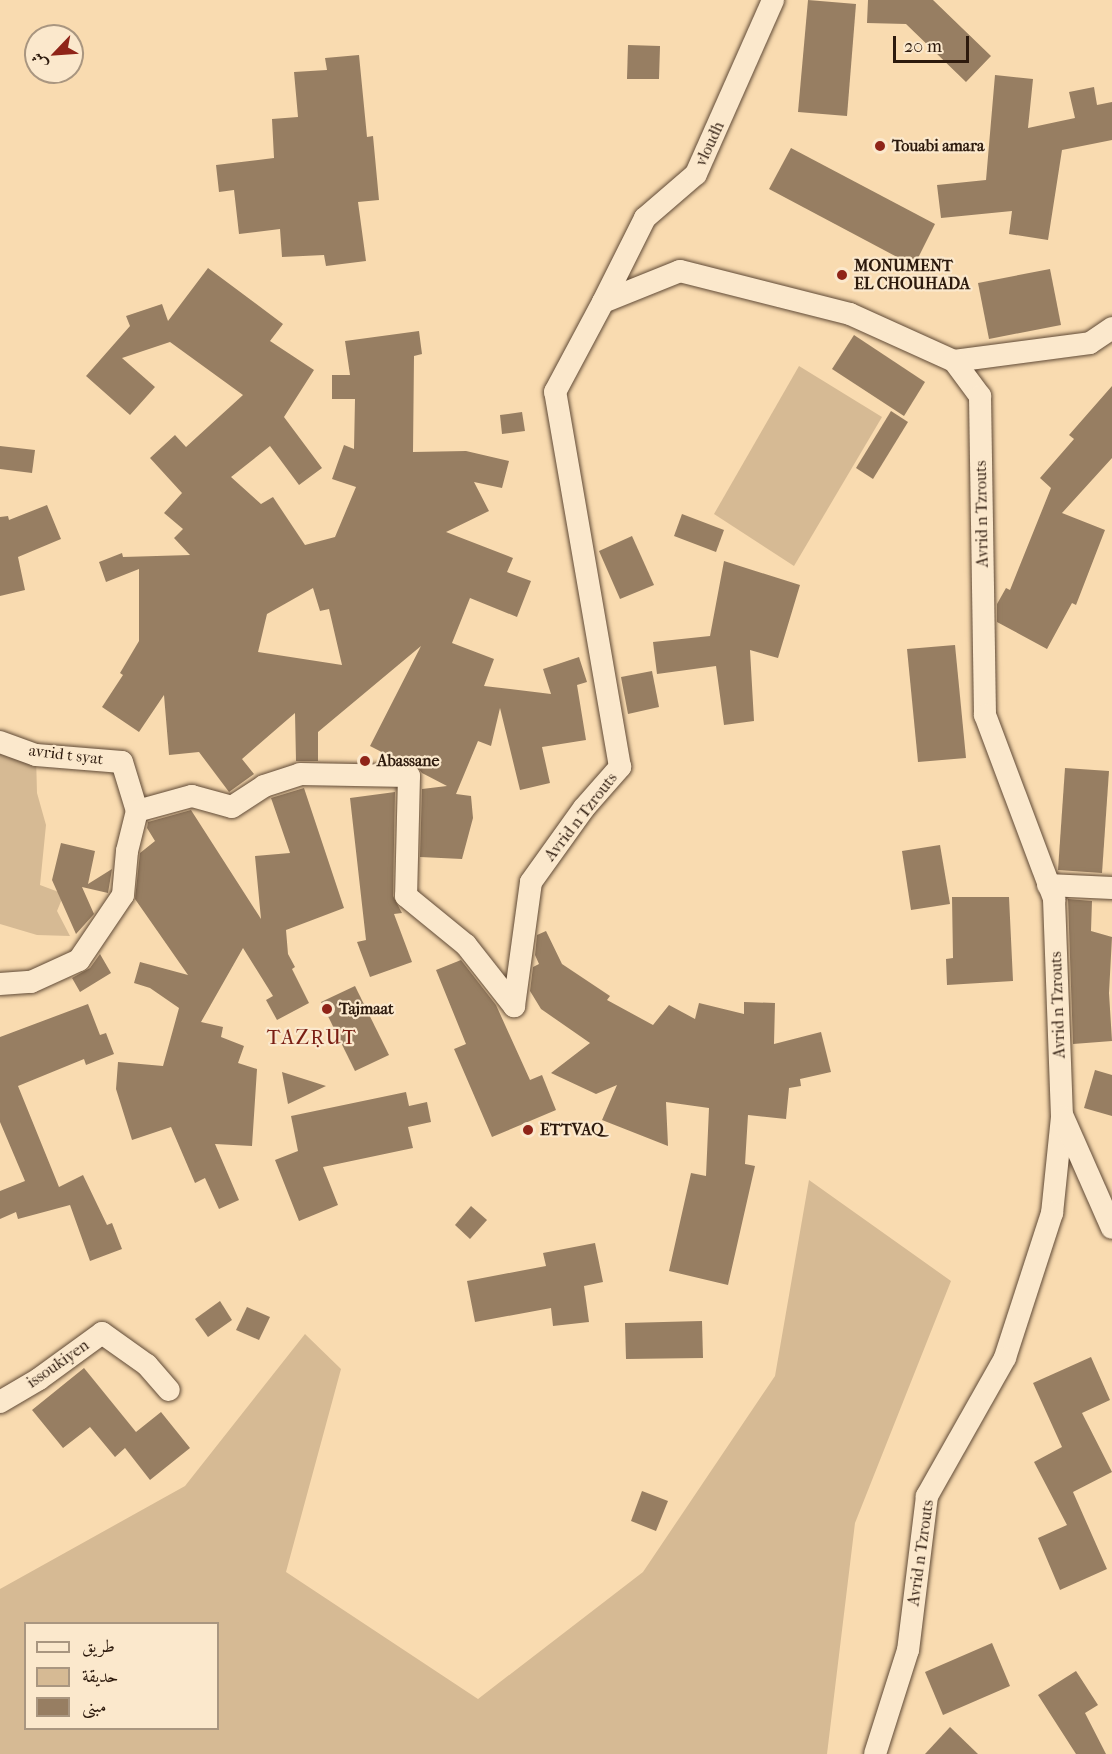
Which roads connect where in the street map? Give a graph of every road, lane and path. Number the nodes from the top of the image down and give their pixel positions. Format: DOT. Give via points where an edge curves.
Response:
graph roads {
  1 [pos="773,0"];
  2 [pos="603,302"];
  3 [pos="1112,328"];
  4 [pos="954,361"];
  5 [pos="0,742"];
  6 [pos="137,811"];
  7 [pos="1048,885"];
  8 [pos="1112,888"];
  9 [pos="0,984"];
  10 [pos="1062,1117"];
  11 [pos="1112,1228"];
  12 [pos="169,1390"];
  13 [pos="0,1402"];
  14 [pos="875,1754"];
  1 -- 2 [label="street, vloudh" via="696,174 645,218"];
  2 -- 4 [label="street, Avrid n Tzrouts" via="680,271 850,314"];
  2 -- 6 [label="street, Avrid n Tzrouts" via="555,392 620,767 584,808 531,882 514,1006 466,945 406,896 408,776 300,774 264,786 232,807 192,796"];
  3 -- 4 [label="street" via="1090,343"];
  4 -- 7 [label="street, Avrid n Tzrouts" via="980,396 985,715"];
  5 -- 6 [label="street, avrid t syat" via="36,755 122,762"];
  6 -- 9 [label="street" via="127,851 123,895 79,960 31,982"];
  7 -- 8 [label="street"];
  7 -- 10 [label="street, Avrid n Tzrouts" via="1054,899"];
  10 -- 11 [label="street"];
  10 -- 14 [label="street, Avrid n Tzrouts" via="1052,1213 1005,1358 927,1497 908,1650"];
  12 -- 13 [label="street, issoukiyen" via="147,1365 102,1333"];
}
